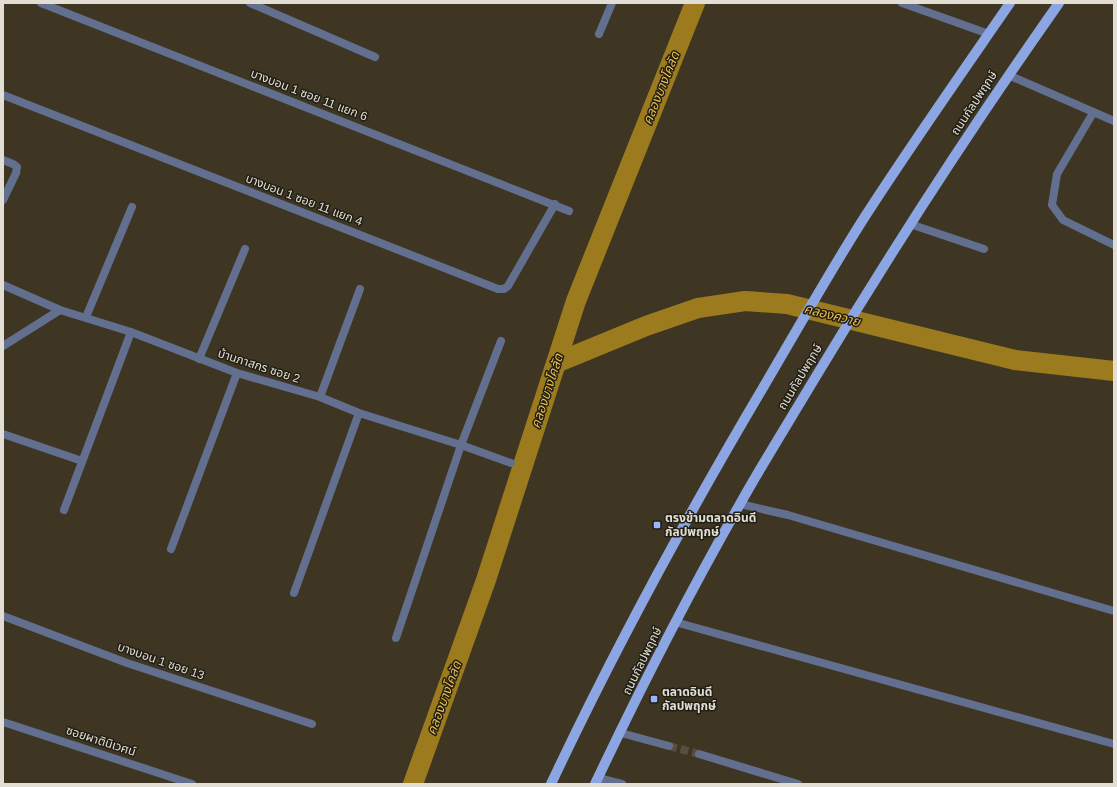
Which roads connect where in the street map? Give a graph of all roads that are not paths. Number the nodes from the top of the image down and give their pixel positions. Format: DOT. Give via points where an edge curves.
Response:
graph roads {
  1 [pos="41,3"];
  2 [pos="250,3"];
  3 [pos="612,3"];
  4 [pos="902,3"];
  5 [pos="1010,3"];
  6 [pos="1059,3"];
  7 [pos="599,34"];
  8 [pos="989,34"];
  9 [pos="375,57"];
  10 [pos="1008,75"];
  11 [pos="3,95"];
  12 [pos="1093,112"];
  13 [pos="1114,121"];
  14 [pos="3,160"];
  15 [pos="3,200"];
  16 [pos="555,204"];
  17 [pos="132,207"];
  18 [pos="569,211"];
  19 [pos="910,224"];
  20 [pos="1114,245"];
  21 [pos="245,249"];
  22 [pos="984,249"];
  23 [pos="3,285"];
  24 [pos="360,290"];
  25 [pos="60,310"];
  26 [pos="86,317"];
  27 [pos="131,332"];
  28 [pos="501,341"];
  29 [pos="3,346"];
  30 [pos="199,359"];
  31 [pos="237,373"];
  32 [pos="320,397"];
  33 [pos="359,413"];
  34 [pos="3,434"];
  35 [pos="461,445"];
  36 [pos="82,461"];
  37 [pos="511,463"];
  38 [pos="740,504"];
  39 [pos="64,510"];
  40 [pos="171,549"];
  41 [pos="294,593"];
  42 [pos="1114,611"];
  43 [pos="3,616"];
  44 [pos="675,622"];
  45 [pos="396,638"];
  46 [pos="3,722"];
  47 [pos="312,724"];
  48 [pos="620,733"];
  49 [pos="1114,744"];
  50 [pos="669,746"];
  51 [pos="700,754"];
  52 [pos="597,781"];
  53 [pos="192,784"];
  54 [pos="551,784"];
  55 [pos="622,784"];
  56 [pos="798,784"];
  1 -- 16 [label="street, บางบอน 1 ซอย 11 แยก 6"];
  2 -- 9 [label="street"];
  3 -- 7 [label="street"];
  4 -- 8 [label="street"];
  5 -- 8 [label="main road"];
  6 -- 10 [label="main road, ถนนกัลปพฤกษ์"];
  8 -- 54 [label="main road" via="863,220 695,504 579,723"];
  10 -- 12 [label="street"];
  10 -- 19 [label="main road, ถนนกัลปพฤกษ์"];
  11 -- 16 [label="street, บางบอน 1 ซอย 11 แยก 4" via="498,289 508,286"];
  12 -- 13 [label="street"];
  12 -- 20 [label="street" via="1057,174 1052,205 1063,220"];
  14 -- 15 [label="street" via="17,167"];
  16 -- 18 [label="street, บางบอน 1 ซอย 11 แยก 6"];
  17 -- 26 [label="street"];
  19 -- 22 [label="street"];
  19 -- 38 [label="main road, ถนนกัลปพฤกษ์"];
  21 -- 30 [label="street"];
  23 -- 25 [label="street, บ้านภาสกร ซอย 2"];
  24 -- 32 [label="street"];
  25 -- 26 [label="street, บ้านภาสกร ซอย 2"];
  25 -- 29 [label="street"];
  26 -- 27 [label="street, บ้านภาสกร ซอย 2"];
  27 -- 30 [label="street, บ้านภาสกร ซอย 2"];
  27 -- 36 [label="street"];
  28 -- 35 [label="street"];
  30 -- 31 [label="street, บ้านภาสกร ซอย 2"];
  31 -- 32 [label="street, บ้านภาสกร ซอย 2"];
  31 -- 40 [label="street"];
  32 -- 33 [label="street, บ้านภาสกร ซอย 2"];
  33 -- 35 [label="street, บ้านภาสกร ซอย 2"];
  33 -- 41 [label="street"];
  34 -- 36 [label="street"];
  35 -- 37 [label="street, บ้านภาสกร ซอย 2"];
  35 -- 45 [label="street"];
  36 -- 39 [label="street"];
  38 -- 42 [label="street" via="788,515"];
  38 -- 44 [label="main road, ถนนกัลปพฤกษ์"];
  43 -- 47 [label="street, บางบอน 1 ซอย 13" via="128,663"];
  44 -- 48 [label="main road, ถนนกัลปพฤกษ์"];
  44 -- 49 [label="street"];
  46 -- 53 [label="street, ซอยผาตินิเวศน์"];
  48 -- 50 [label="street"];
  48 -- 52 [label="main road, ถนนกัลปพฤกษ์"];
  51 -- 56 [label="street"];
  52 -- 55 [label="street"];
}
